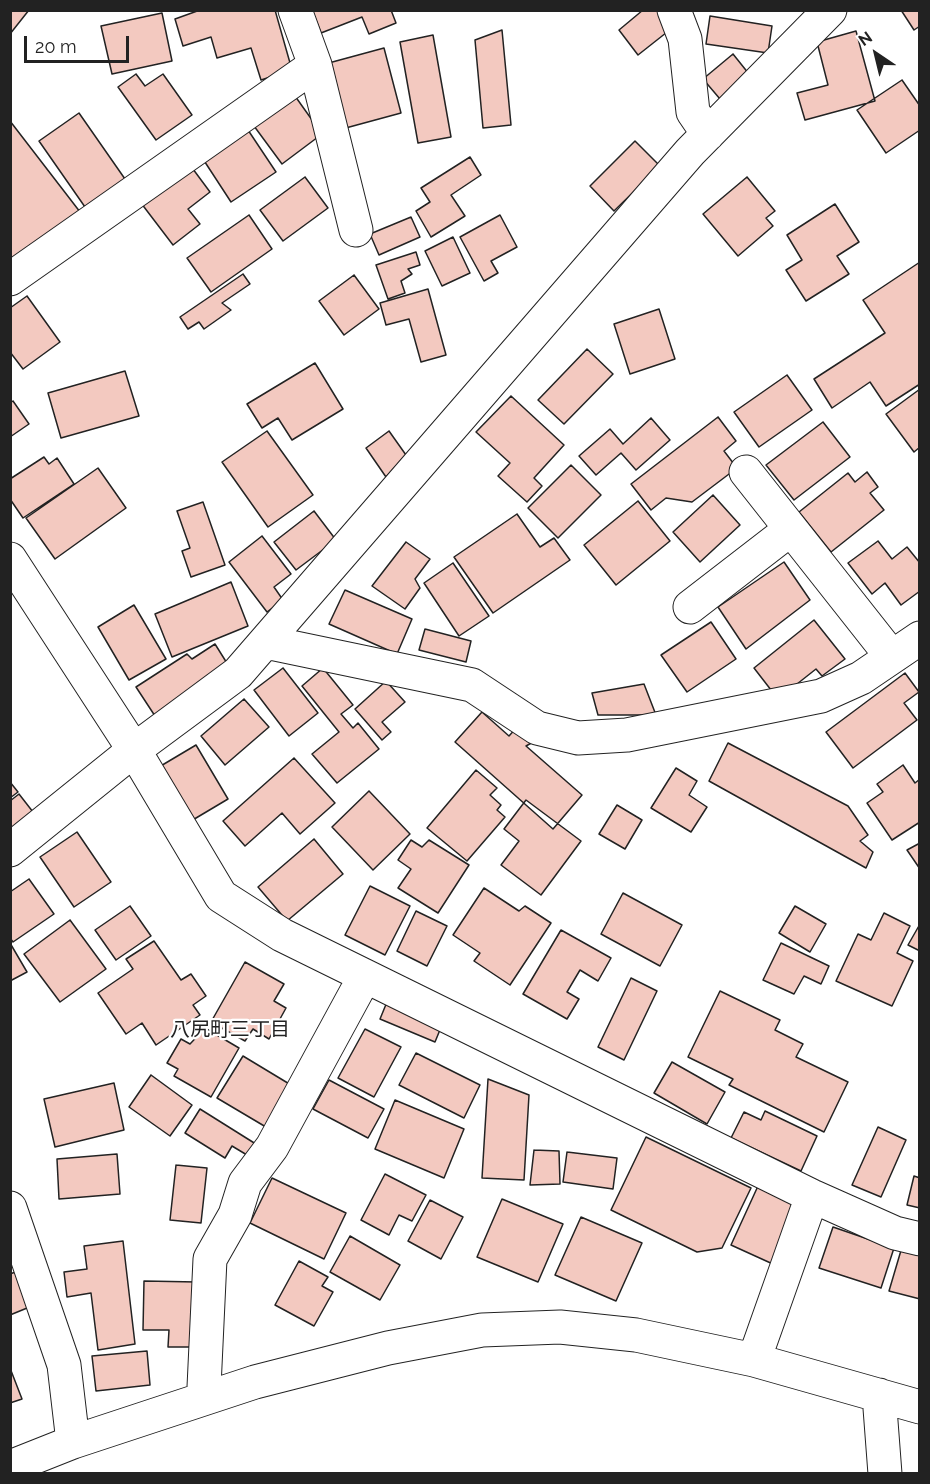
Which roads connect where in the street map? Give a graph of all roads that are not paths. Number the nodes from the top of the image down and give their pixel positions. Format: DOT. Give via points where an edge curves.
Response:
graph roads {
  1 [pos="295,10"];
  2 [pos="674,10"];
  3 [pos="830,10"];
  4 [pos="315,65"];
  5 [pos="708,134"];
  6 [pos="356,230"];
  7 [pos="10,279"];
  8 [pos="746,472"];
  9 [pos="791,529"];
  10 [pos="10,559"];
  11 [pos="690,607"];
  12 [pos="266,642"];
  13 [pos="911,647"];
  14 [pos="134,750"];
  15 [pos="10,850"];
  16 [pos="365,976"];
  17 [pos="812,1196"];
  18 [pos="10,1208"];
  19 [pos="920,1239"];
  20 [pos="754,1360"];
  21 [pos="204,1387"];
  22 [pos="879,1395"];
  23 [pos="920,1407"];
  24 [pos="73,1442"];
  25 [pos="10,1467"];
  26 [pos="885,1473"];
  1 -- 4 [label="street"];
  2 -- 5 [label="street" via="685,39 693,112"];
  3 -- 5 [label="street"];
  4 -- 6 [label="street"];
  4 -- 7 [label="street"];
  5 -- 12 [label="street"];
  8 -- 9 [label="street"];
  9 -- 11 [label="street"];
  9 -- 13 [label="street"];
  10 -- 14 [label="street"];
  12 -- 13 [label="street" via="472,685 537,728 578,738 627,735 821,696 861,678"];
  12 -- 14 [label="street" via="238,672"];
  14 -- 15 [label="street"];
  14 -- 16 [label="street" via="221,896 282,935"];
  16 -- 17 [label="street"];
  16 -- 21 [label="street" via="272,1148 245,1183 235,1215 210,1258"];
  17 -- 19 [label="street" via="895,1233"];
  17 -- 20 [label="street"];
  18 -- 24 [label="street" via="64,1365"];
  20 -- 22 [label="street"];
  20 -- 24 [label="street" via="636,1335 560,1327 482,1330 388,1348 255,1382"];
  22 -- 23 [label="street"];
  22 -- 26 [label="street"];
  24 -- 25 [label="street"];
}
